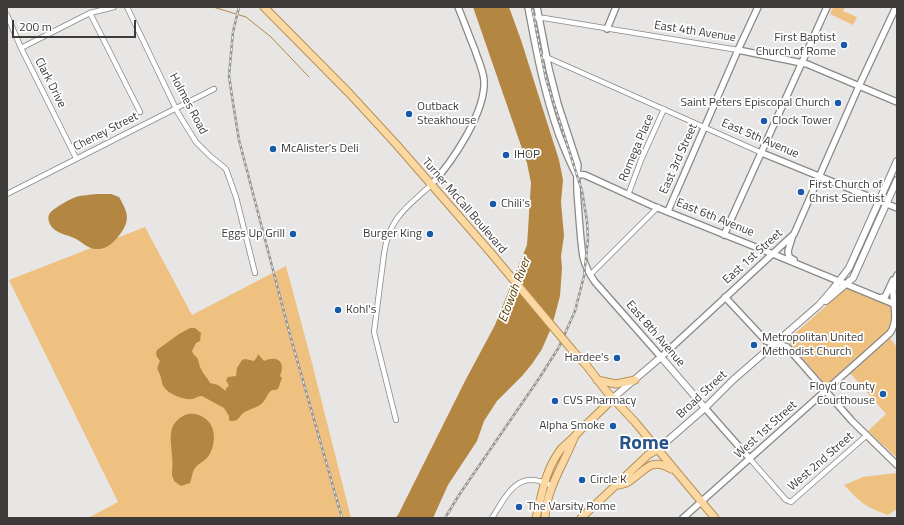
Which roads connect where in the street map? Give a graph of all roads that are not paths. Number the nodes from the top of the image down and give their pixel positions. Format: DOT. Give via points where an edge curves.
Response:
graph roads {
  1 [pos="114,7"];
  2 [pos="127,7"];
  3 [pos="264,7"];
  4 [pos="458,7"];
  5 [pos="528,7"];
  6 [pos="537,7"];
  7 [pos="616,7"];
  8 [pos="758,7"];
  9 [pos="827,7"];
  10 [pos="896,7"];
  11 [pos="90,13"];
  12 [pos="7,15"];
  13 [pos="530,18"];
  14 [pos="539,18"];
  15 [pos="607,29"];
  16 [pos="21,48"];
  17 [pos="738,50"];
  18 [pos="537,55"];
  19 [pos="546,57"];
  20 [pos="802,63"];
  21 [pos="859,86"];
  22 [pos="214,89"];
  23 [pos="897,102"];
  24 [pos="177,108"];
  25 [pos="664,109"];
  26 [pos="140,112"];
  27 [pos="705,127"];
  28 [pos="762,153"];
  29 [pos="76,158"];
  30 [pos="897,161"];
  31 [pos="576,174"];
  32 [pos="820,176"];
  33 [pos="897,180"];
  34 [pos="431,185"];
  35 [pos="7,194"];
  36 [pos="628,195"];
  37 [pos="880,201"];
  38 [pos="886,204"];
  39 [pos="658,207"];
  40 [pos="897,208"];
  41 [pos="668,211"];
  42 [pos="794,234"];
  43 [pos="724,235"];
  44 [pos="773,254"];
  45 [pos="804,267"];
  46 [pos="255,273"];
  47 [pos="590,275"];
  48 [pos="897,275"];
  49 [pos="839,281"];
  50 [pos="846,284"];
  51 [pos="725,298"];
  52 [pos="879,298"];
  53 [pos="820,305"];
  54 [pos="896,305"];
  55 [pos="775,344"];
  56 [pos="661,357"];
  57 [pos="598,380"];
  58 [pos="635,380"];
  59 [pos="826,391"];
  60 [pos="613,398"];
  61 [pos="705,408"];
  62 [pos="396,420"];
  63 [pos="867,435"];
  64 [pos="575,436"];
  65 [pos="658,449"];
  66 [pos="750,459"];
  67 [pos="897,465"];
  68 [pos="675,471"];
  69 [pos="544,482"];
  70 [pos="552,486"];
  71 [pos="615,487"];
  72 [pos="701,502"];
  73 [pos="492,518"];
  74 [pos="536,518"];
  75 [pos="545,518"];
  76 [pos="581,518"];
  77 [pos="683,518"];
  78 [pos="715,518"];
  1 -- 11 [label="street"];
  2 -- 24 [label="street, Holmes Road"];
  3 -- 34 [label="main road, Turner McCall Boulevard" via="356,101"];
  4 -- 34 [label="street" via="481,67 484,78 483,94 474,119 454,156"];
  5 -- 13 [label="street"];
  6 -- 14 [label="street"];
  7 -- 15 [label="street"];
  8 -- 17 [label="street, East 3rd Street"];
  9 -- 20 [label="street"];
  10 -- 21 [label="street, East 1st Street"];
  11 -- 16 [label="street"];
  11 -- 26 [label="street"];
  12 -- 16 [label="street, Clark Drive"];
  13 -- 14 [label="street, East 4th Avenue"];
  13 -- 18 [label="street"];
  14 -- 15 [label="street, East 4th Avenue"];
  14 -- 19 [label="street"];
  15 -- 17 [label="street, East 4th Avenue"];
  16 -- 29 [label="street, Clark Drive"];
  17 -- 20 [label="street, East 4th Avenue"];
  17 -- 27 [label="street, East 3rd Street"];
  18 -- 19 [label="street, East 5th Avenue"];
  18 -- 31 [label="street" via="556,125"];
  19 -- 25 [label="street, East 5th Avenue"];
  19 -- 31 [label="street" via="578,165"];
  20 -- 21 [label="street, East 4th Avenue"];
  20 -- 28 [label="street"];
  21 -- 23 [label="street, East 4th Avenue"];
  21 -- 32 [label="street, East 1st Street"];
  22 -- 24 [label="street, Cheney Street"];
  24 -- 29 [label="street, Cheney Street"];
  24 -- 46 [label="street, Holmes Road" via="196,142 226,169 236,197"];
  25 -- 27 [label="street, East 5th Avenue"];
  25 -- 36 [label="street, Romega Place"];
  27 -- 28 [label="street, East 5th Avenue"];
  27 -- 41 [label="street, East 3rd Street"];
  28 -- 32 [label="street, East 5th Avenue"];
  28 -- 43 [label="street"];
  29 -- 35 [label="street, Cheney Street"];
  30 -- 37 [label="main road, Broad Street"];
  31 -- 36 [label="street, East 6th Avenue" via="585,175"];
  31 -- 47 [label="street" via="583,257"];
  32 -- 37 [label="street, East 5th Avenue"];
  32 -- 42 [label="street, East 1st Street"];
  33 -- 38 [label="main road, Broad Street"];
  34 -- 57 [label="main road, Turner McCall Boulevard, bridge"];
  34 -- 62 [label="street" via="399,215 391,227 385,248 374,332"];
  36 -- 39 [label="street, East 6th Avenue"];
  37 -- 38 [label="street, East 5th Avenue"];
  37 -- 49 [label="main road, Broad Street" via="849,268"];
  38 -- 40 [label="street, East 5th Avenue"];
  38 -- 50 [label="main road, Broad Street" via="853,278"];
  39 -- 41 [label="street, East 6th Avenue"];
  39 -- 47 [label="street, East 3rd Street"];
  41 -- 43 [label="street, East 6th Avenue"];
  42 -- 44 [label="street, East 1st Street"];
  42 -- 45 [label="street" via="788,255"];
  43 -- 44 [label="street, East 6th Avenue"];
  44 -- 45 [label="street, East 6th Avenue"];
  44 -- 51 [label="street, East 1st Street"];
  45 -- 49 [label="street, East 6th Avenue"];
  47 -- 56 [label="street, East 8th Avenue"];
  48 -- 52 [label="street" via="885,296"];
  48 -- 54 [label="street, West 1st Street" via="893,288"];
  49 -- 50 [label="street, East 6th Avenue"];
  49 -- 53 [label="main road, Broad Street"];
  50 -- 52 [label="street, East 6th Avenue"];
  50 -- 53 [label="main road, Broad Street"];
  51 -- 55 [label="street" via="766,341"];
  51 -- 56 [label="street, East 1st Street"];
  52 -- 54 [label="street, East 6th Avenue"];
  53 -- 55 [label="main road, Broad Street"];
  54 -- 59 [label="street, West 1st Street" via="894,324 890,333"];
  55 -- 59 [label="street" via="787,348"];
  55 -- 61 [label="main road, Broad Street"];
  56 -- 58 [label="main road, East 1st Street"];
  56 -- 61 [label="main road, East 8th Avenue"];
  57 -- 58 [label="main road" via="616,384"];
  57 -- 60 [label="main road, Turner McCall Boulevard"];
  58 -- 60 [label="main road, East 1st Street"];
  59 -- 63 [label="street"];
  59 -- 66 [label="street, West 1st Street"];
  60 -- 64 [label="main road"];
  60 -- 65 [label="main road, Turner McCall Boulevard"];
  61 -- 65 [label="main road, Broad Street"];
  61 -- 66 [label="street"];
  63 -- 66 [label="street, West 2nd Street" via="791,502 788,502"];
  63 -- 67 [label="street"];
  64 -- 69 [label="main road" via="552,462"];
  64 -- 70 [label="main road"];
  65 -- 68 [label="main road, Turner McCall Boulevard"];
  65 -- 71 [label="main road, Broad Street" via="648,455"];
  66 -- 72 [label="street, West 1st Street"];
  68 -- 71 [label="main road" via="664,465 652,464 630,482"];
  68 -- 72 [label="main road, Turner McCall Boulevard"];
  69 -- 70 [label="street"];
  69 -- 73 [label="street" via="530,480 515,485"];
  69 -- 74 [label="main road"];
  70 -- 75 [label="main road"];
  71 -- 76 [label="main road, Broad Street"];
  72 -- 77 [label="street, West 1st Street"];
  72 -- 78 [label="main road, Turner McCall Boulevard"];
}
